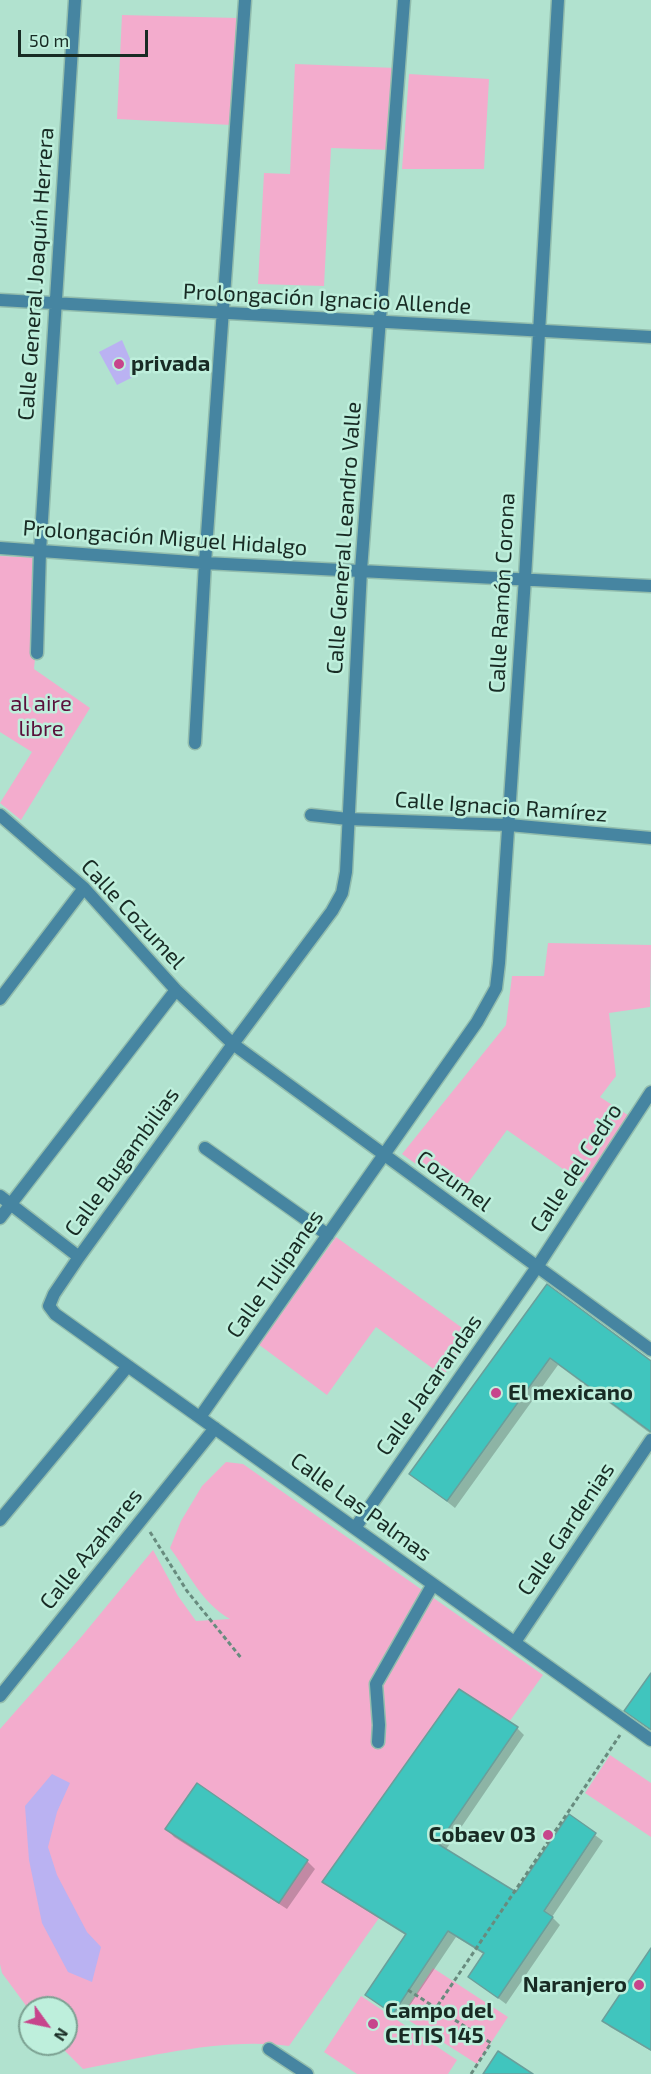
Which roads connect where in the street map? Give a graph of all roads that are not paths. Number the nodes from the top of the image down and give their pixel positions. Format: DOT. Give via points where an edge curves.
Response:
graph roads {
  1 [pos="75,0"];
  2 [pos="245,0"];
  3 [pos="404,0"];
  4 [pos="558,0"];
  5 [pos="0,300"];
  6 [pos="55,303"];
  7 [pos="223,313"];
  8 [pos="381,323"];
  9 [pos="538,332"];
  10 [pos="651,337"];
  11 [pos="0,548"];
  12 [pos="40,551"];
  13 [pos="205,563"];
  14 [pos="361,570"];
  15 [pos="525,578"];
  16 [pos="651,586"];
  17 [pos="37,653"];
  18 [pos="195,743"];
  19 [pos="0,815"];
  20 [pos="311,815"];
  21 [pos="348,819"];
  22 [pos="509,825"];
  23 [pos="651,838"];
  24 [pos="84,888"];
  25 [pos="176,990"];
  26 [pos="0,999"];
  27 [pos="232,1044"];
  28 [pos="651,1092"];
  29 [pos="206,1148"];
  30 [pos="384,1155"];
  31 [pos="0,1196"];
  32 [pos="10,1204"];
  33 [pos="0,1218"];
  34 [pos="328,1235"];
  35 [pos="80,1257"];
  36 [pos="537,1267"];
  37 [pos="49,1306"];
  38 [pos="651,1350"];
  39 [pos="128,1366"];
  40 [pos="200,1417"];
  41 [pos="214,1428"];
  42 [pos="651,1440"];
  43 [pos="0,1520"];
  44 [pos="355,1528"];
  45 [pos="433,1584"];
  46 [pos="515,1642"];
  47 [pos="0,1696"];
  48 [pos="651,1740"];
  49 [pos="378,1742"];
  50 [pos="269,2049"];
  51 [pos="307,2074"];
  1 -- 6 [label="street, Calle General Joaquín Herrera"];
  2 -- 7 [label="street"];
  3 -- 8 [label="street, Calle General Leandro Valle"];
  4 -- 9 [label="street, Calle Ramón Corona"];
  5 -- 6 [label="street, Prolongación Ignacio Allende"];
  6 -- 7 [label="street, Prolongación Ignacio Allende"];
  6 -- 12 [label="street, Calle General Joaquín Herrera"];
  7 -- 8 [label="street, Prolongación Ignacio Allende"];
  7 -- 13 [label="street"];
  8 -- 9 [label="street, Prolongación Ignacio Allende"];
  8 -- 14 [label="street, Calle General Leandro Valle"];
  9 -- 10 [label="street, Prolongación Ignacio Allende"];
  9 -- 15 [label="street, Calle Ramón Corona"];
  11 -- 12 [label="street, Prolongación Miguel Hidalgo"];
  12 -- 13 [label="street, Prolongación Miguel Hidalgo"];
  12 -- 17 [label="street, Calle General Joaquín Herrera"];
  13 -- 14 [label="street, Prolongación Miguel Hidalgo"];
  13 -- 18 [label="street"];
  14 -- 15 [label="street, Prolongación Miguel Hidalgo"];
  14 -- 21 [label="street, Calle General Leandro Valle"];
  15 -- 16 [label="street, Prolongación Miguel Hidalgo"];
  15 -- 22 [label="street, Calle Ramón Corona"];
  19 -- 24 [label="street, Calle Cozumel"];
  20 -- 21 [label="street, Calle Ignacio Ramírez"];
  21 -- 22 [label="street, Calle Ignacio Ramírez"];
  21 -- 27 [label="street, Calle General Leandro Valle" via="342,894"];
  22 -- 23 [label="street, Calle Ignacio Ramírez"];
  22 -- 30 [label="street, Calle Ramón Corona" via="496,988 477,1022"];
  24 -- 25 [label="street, Calle Cozumel"];
  24 -- 26 [label="street"];
  25 -- 27 [label="street, Calle Cozumel"];
  25 -- 32 [label="street"];
  27 -- 30 [label="street, Cozumel"];
  27 -- 35 [label="street, Calle Bugambilias"];
  28 -- 36 [label="street, Calle del Cedro"];
  29 -- 34 [label="street"];
  30 -- 34 [label="street, Calle Tulipanes"];
  30 -- 36 [label="street, Cozumel"];
  31 -- 32 [label="street"];
  32 -- 33 [label="street"];
  32 -- 35 [label="street"];
  34 -- 40 [label="street, Calle Tulipanes"];
  35 -- 37 [label="street, Calle Bugambilias"];
  36 -- 38 [label="street, Cozumel"];
  36 -- 44 [label="street, Calle Jacarandas"];
  37 -- 39 [label="street, Calle Las Palmas"];
  39 -- 40 [label="street, Calle Las Palmas"];
  39 -- 43 [label="street"];
  40 -- 41 [label="street, Calle Las Palmas"];
  41 -- 44 [label="street, Calle Las Palmas"];
  41 -- 47 [label="street, Calle Azahares"];
  42 -- 46 [label="street, Calle Gardenias"];
  44 -- 45 [label="street, Calle Las Palmas"];
  45 -- 46 [label="street, Calle Las Palmas"];
  45 -- 49 [label="street" via="376,1684"];
  46 -- 48 [label="street, Calle Las Palmas"];
  50 -- 51 [label="street"];
}
